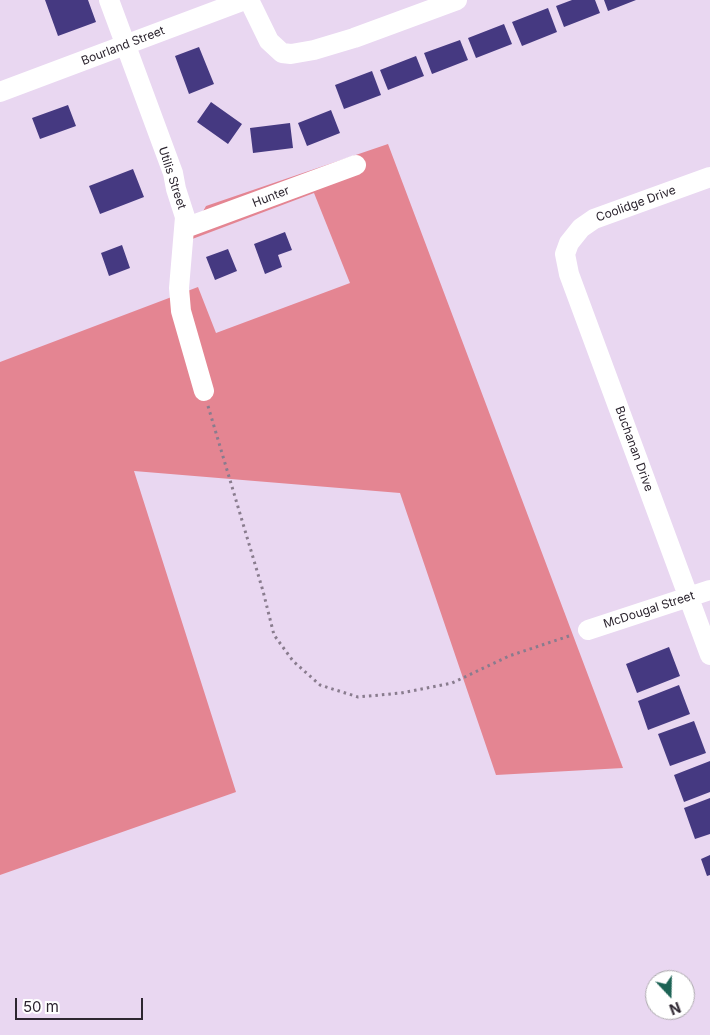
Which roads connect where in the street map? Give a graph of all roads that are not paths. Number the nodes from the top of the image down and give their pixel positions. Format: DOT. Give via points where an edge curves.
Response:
graph roads {
  1 [pos="109,0"];
  2 [pos="247,0"];
  3 [pos="456,0"];
  4 [pos="125,46"];
  5 [pos="0,92"];
  6 [pos="356,165"];
  7 [pos="710,177"];
  8 [pos="185,228"];
  9 [pos="569,243"];
  10 [pos="204,391"];
  11 [pos="710,590"];
  12 [pos="688,597"];
  13 [pos="588,630"];
  14 [pos="710,655"];
  1 -- 4 [label="street, Utilis Street"];
  2 -- 3 [label="street, Bourland Street" via="269,41 282,53 291,54 354,38"];
  2 -- 4 [label="street, Bourland Street"];
  4 -- 5 [label="street, Bourland Street"];
  4 -- 8 [label="street, Utilis Street" via="173,173"];
  6 -- 8 [label="street, Hunter"];
  7 -- 9 [label="street, Coolidge Drive" via="594,218"];
  8 -- 10 [label="street, Utilis Street" via="179,279 181,312"];
  9 -- 12 [label="street, Buchanan Drive" via="565,254 569,274"];
  11 -- 12 [label="street, McDougal Street"];
  12 -- 13 [label="street, McDougal Street"];
  12 -- 14 [label="street, Buchanan Drive"];
}
